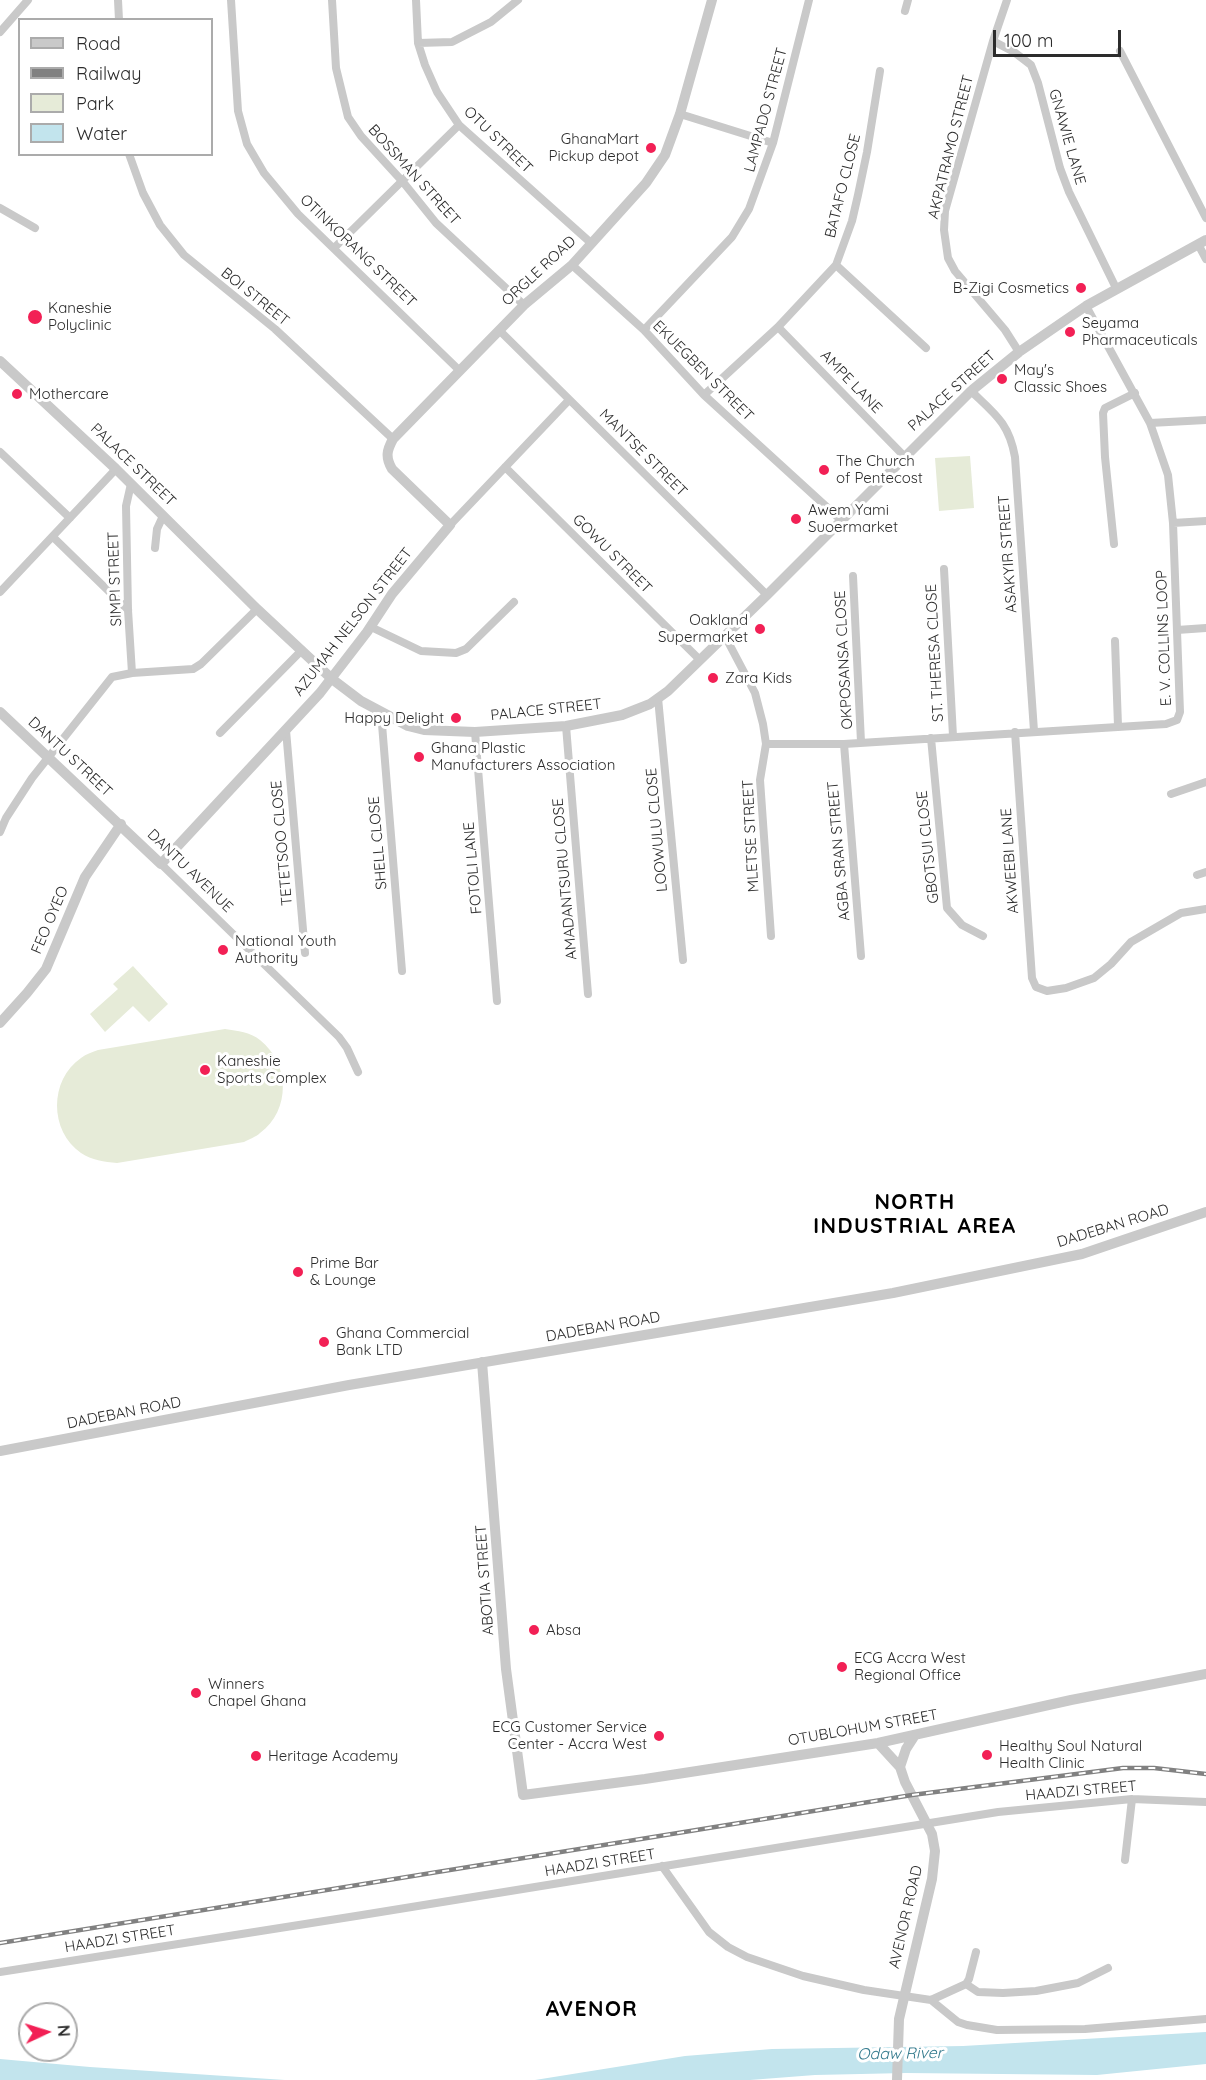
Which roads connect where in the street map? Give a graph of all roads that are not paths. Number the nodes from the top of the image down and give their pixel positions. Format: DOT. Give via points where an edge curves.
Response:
graph roads {
  1 [pos="28,0"];
  2 [pos="118,0"];
  3 [pos="231,0"];
  4 [pos="332,0"];
  5 [pos="416,0"];
  6 [pos="518,0"];
  7 [pos="712,0"];
  8 [pos="809,0"];
  9 [pos="908,0"];
  10 [pos="1006,0"];
  11 [pos="905,10"];
  12 [pos="119,18"];
  13 [pos="0,32"];
  14 [pos="993,41"];
  15 [pos="418,44"];
  16 [pos="1120,51"];
  17 [pos="880,71"];
  18 [pos="680,114"];
  19 [pos="459,125"];
  20 [pos="774,143"];
  21 [pos="130,156"];
  22 [pos="403,182"];
  23 [pos="0,208"];
  24 [pos="1206,218"];
  25 [pos="35,228"];
  26 [pos="1202,242"];
  27 [pos="591,243"];
  28 [pos="334,248"];
  29 [pos="1206,259"];
  30 [pos="572,265"];
  31 [pos="836,265"];
  32 [pos="1116,288"];
  33 [pos="524,305"];
  34 [pos="1086,306"];
  35 [pos="778,327"];
  36 [pos="499,330"];
  37 [pos="644,330"];
  38 [pos="926,348"];
  39 [pos="1019,352"];
  40 [pos="0,361"];
  41 [pos="460,371"];
  42 [pos="971,391"];
  43 [pos="1135,393"];
  44 [pos="704,395"];
  45 [pos="569,400"];
  46 [pos="1206,420"];
  47 [pos="1150,423"];
  48 [pos="393,439"];
  49 [pos="0,452"];
  50 [pos="904,456"];
  51 [pos="505,467"];
  52 [pos="116,469"];
  53 [pos="131,484"];
  54 [pos="163,516"];
  55 [pos="70,518"];
  56 [pos="841,520"];
  57 [pos="1206,521"];
  58 [pos="1173,523"];
  59 [pos="450,525"];
  60 [pos="53,537"];
  61 [pos="1114,544"];
  62 [pos="155,548"];
  63 [pos="944,569"];
  64 [pos="853,576"];
  65 [pos="0,592"];
  66 [pos="767,595"];
  67 [pos="514,602"];
  68 [pos="257,609"];
  69 [pos="128,610"];
  70 [pos="371,627"];
  71 [pos="1206,628"];
  72 [pos="1177,630"];
  73 [pos="725,636"];
  74 [pos="1115,641"];
  75 [pos="302,650"];
  76 [pos="700,660"];
  77 [pos="132,673"];
  78 [pos="332,679"];
  79 [pos="658,698"];
  80 [pos="0,711"];
  81 [pos="381,712"];
  82 [pos="566,726"];
  83 [pos="1118,726"];
  84 [pos="286,730"];
  85 [pos="1034,731"];
  86 [pos="475,732"];
  87 [pos="1015,732"];
  88 [pos="220,733"];
  89 [pos="953,736"];
  90 [pos="931,738"];
  91 [pos="861,742"];
  92 [pos="766,744"];
  93 [pos="844,744"];
  94 [pos="48,759"];
  95 [pos="1206,782"];
  96 [pos="1171,794"];
  97 [pos="121,824"];
  98 [pos="0,832"];
  99 [pos="161,864"];
  100 [pos="1206,872"];
  101 [pos="1197,875"];
  102 [pos="1206,909"];
  103 [pos="771,936"];
  104 [pos="983,936"];
  105 [pos="305,952"];
  106 [pos="861,956"];
  107 [pos="683,960"];
  108 [pos="402,971"];
  109 [pos="588,994"];
  110 [pos="497,1001"];
  111 [pos="0,1023"];
  112 [pos="358,1072"];
  113 [pos="1206,1212"];
  114 [pos="482,1362"];
  115 [pos="0,1452"];
  116 [pos="1206,1674"];
  117 [pos="915,1735"];
  118 [pos="878,1743"];
  119 [pos="900,1767"];
  120 [pos="523,1795"];
  121 [pos="1132,1798"];
  122 [pos="1206,1802"];
  123 [pos="926,1823"];
  124 [pos="1125,1860"];
  125 [pos="662,1866"];
  126 [pos="976,1952"];
  127 [pos="1108,1968"];
  128 [pos="0,1972"];
  129 [pos="966,1984"];
  130 [pos="903,1995"];
  131 [pos="931,2000"];
  132 [pos="1206,2019"];
  133 [pos="897,2080"];
  1 -- 13 [label="street"];
  2 -- 12 [label="street"];
  3 -- 28 [label="street, OTINKORANG STREET" via="238,111 247,144 264,173 298,214"];
  4 -- 22 [label="street, BOSSMAN STREET" via="336,68 348,117"];
  5 -- 15 [label="street, OTU STREET"];
  6 -- 15 [label="street" via="491,21 452,42"];
  7 -- 18 [label="street, ORGLE ROAD"];
  8 -- 20 [label="street, LAMPADO STREET"];
  9 -- 11 [label="street"];
  10 -- 14 [label="street, AKPATRAMO STREET"];
  14 -- 32 [label="street, GNAWIE LANE" via="1031,65 1069,192"];
  14 -- 39 [label="street, AKPATRAMO STREET" via="945,211 945,246 955,271"];
  15 -- 19 [label="street, OTU STREET" via="437,92"];
  16 -- 24 [label="street"];
  17 -- 31 [label="street, BATAFO CLOSE" via="858,195"];
  18 -- 20 [label="street"];
  18 -- 27 [label="street, ORGLE ROAD" via="664,155 646,183"];
  19 -- 22 [label="street"];
  19 -- 27 [label="street, OTU STREET"];
  20 -- 37 [label="street, LAMPADO STREET" via="748,209 732,237"];
  21 -- 48 [label="street, BOI STREET" via="160,225 184,255 275,329"];
  22 -- 28 [label="street"];
  22 -- 33 [label="street, BOSSMAN STREET" via="436,223"];
  23 -- 25 [label="street"];
  26 -- 29 [label="street"];
  26 -- 32 [label="street, PALACE STREET"];
  27 -- 30 [label="street, ORGLE ROAD"];
  28 -- 41 [label="street, OTINKORANG STREET"];
  30 -- 33 [label="street, ORGLE ROAD"];
  30 -- 37 [label="street, EKUEGBEN STREET"];
  31 -- 35 [label="street, BATAFO CLOSE"];
  31 -- 38 [label="street"];
  32 -- 34 [label="street, PALACE STREET"];
  33 -- 36 [label="street, ORGLE ROAD"];
  34 -- 39 [label="street, PALACE STREET"];
  34 -- 43 [label="street, E. V. COLLINS LOOP"];
  35 -- 44 [label="street, BATAFO CLOSE"];
  35 -- 50 [label="street, AMPE LANE"];
  36 -- 41 [label="street, ORGLE ROAD"];
  36 -- 45 [label="street, MANTSE STREET"];
  37 -- 44 [label="street, EKUEGBEN STREET"];
  39 -- 42 [label="street, PALACE STREET"];
  40 -- 52 [label="street, PALACE STREET"];
  41 -- 48 [label="street, ORGLE ROAD"];
  42 -- 50 [label="street, PALACE STREET"];
  42 -- 85 [label="street, ASAKYIR STREET" via="1002,421 1012,440"];
  43 -- 47 [label="street, E. V. COLLINS LOOP"];
  43 -- 61 [label="street" via="1104,408 1103,413"];
  44 -- 56 [label="street, EKUEGBEN STREET"];
  45 -- 51 [label="street, AZUMAH NELSON STREET"];
  45 -- 66 [label="street, MANTSE STREET"];
  46 -- 47 [label="street"];
  47 -- 58 [label="street, E. V. COLLINS LOOP" via="1168,475"];
  48 -- 59 [label="street" via="387,453 392,469"];
  49 -- 55 [label="street"];
  50 -- 56 [label="street, PALACE STREET"];
  51 -- 59 [label="street, AZUMAH NELSON STREET"];
  51 -- 76 [label="street, GOWU STREET"];
  52 -- 53 [label="street, PALACE STREET"];
  52 -- 55 [label="street"];
  53 -- 54 [label="street, PALACE STREET"];
  53 -- 69 [label="street, SIMPI STREET" via="126,506"];
  54 -- 62 [label="street"];
  54 -- 68 [label="street, PALACE STREET"];
  55 -- 60 [label="street"];
  56 -- 66 [label="street, PALACE STREET"];
  57 -- 58 [label="street"];
  58 -- 72 [label="street, E. V. COLLINS LOOP"];
  59 -- 70 [label="street, AZUMAH NELSON STREET" via="392,594"];
  60 -- 65 [label="street"];
  60 -- 69 [label="street"];
  63 -- 89 [label="street, ST. THERESA CLOSE"];
  64 -- 91 [label="street, OKPOSANSA CLOSE"];
  66 -- 73 [label="street, PALACE STREET"];
  67 -- 70 [label="street" via="459,653 417,650"];
  68 -- 75 [label="street, PALACE STREET"];
  68 -- 77 [label="street" via="196,668"];
  69 -- 77 [label="street, SIMPI STREET"];
  70 -- 78 [label="street, AZUMAH NELSON STREET"];
  71 -- 72 [label="street"];
  72 -- 83 [label="street, E. V. COLLINS LOOP" via="1177,720"];
  73 -- 76 [label="street, PALACE STREET"];
  73 -- 92 [label="street, MLETSE STREET" via="755,693"];
  74 -- 83 [label="street"];
  75 -- 78 [label="street, PALACE STREET"];
  75 -- 88 [label="street"];
  76 -- 79 [label="street, PALACE STREET"];
  77 -- 94 [label="street" via="109,681"];
  78 -- 81 [label="street, PALACE STREET"];
  78 -- 84 [label="street, AZUMAH NELSON STREET"];
  79 -- 82 [label="street, PALACE STREET" via="622,715"];
  79 -- 107 [label="street, LOOWULU CLOSE"];
  80 -- 94 [label="street, DANTU STREET"];
  81 -- 86 [label="street, PALACE STREET" via="424,730"];
  81 -- 108 [label="street, SHELL CLOSE"];
  82 -- 86 [label="street, PALACE STREET"];
  82 -- 109 [label="street, AMADANTSURU CLOSE"];
  83 -- 85 [label="street, E. V. COLLINS LOOP"];
  84 -- 99 [label="street, AZUMAH NELSON STREET"];
  84 -- 105 [label="street, TETETSOO CLOSE"];
  85 -- 87 [label="street, E. V. COLLINS LOOP"];
  86 -- 110 [label="street, FOTOLI LANE"];
  87 -- 89 [label="street, E. V. COLLINS LOOP"];
  87 -- 102 [label="street, AKWEEBI LANE" via="1032,978 1036,987 1047,991 1094,978 1131,942 1181,913"];
  89 -- 90 [label="street, E. V. COLLINS LOOP"];
  90 -- 91 [label="street, E. V. COLLINS LOOP"];
  90 -- 104 [label="street, GBOTSUI CLOSE" via="947,908 962,925"];
  91 -- 93 [label="street, E. V. COLLINS LOOP"];
  92 -- 93 [label="street, E. V. COLLINS LOOP"];
  92 -- 103 [label="street, MLETSE STREET" via="760,780"];
  93 -- 106 [label="street, AGBA SRAN STREET"];
  94 -- 97 [label="street, DANTU STREET"];
  94 -- 98 [label="street" via="19,797"];
  95 -- 96 [label="street"];
  97 -- 99 [label="street, DANTU AVENUE"];
  97 -- 111 [label="street, FEO OYEO" via="85,877 46,969"];
  99 -- 112 [label="street, DANTU AVENUE" via="339,1037"];
  100 -- 101 [label="street"];
  113 -- 114 [label="street, DADEBAN ROAD" via="1082,1254 893,1293"];
  114 -- 115 [label="street, DADEBAN ROAD"];
  114 -- 120 [label="street, ABOTIA STREET" via="506,1669"];
  116 -- 117 [label="street, OTUBLOHUM STREET"];
  117 -- 118 [label="street, OTUBLOHUM STREET"];
  117 -- 119 [label="street"];
  118 -- 119 [label="street, AVENOR ROAD"];
  118 -- 120 [label="street, OTUBLOHUM STREET"];
  119 -- 123 [label="street, AVENOR ROAD"];
  121 -- 122 [label="street, HAADZI STREET"];
  121 -- 123 [label="street, HAADZI STREET"];
  121 -- 124 [label="street"];
  123 -- 125 [label="street, HAADZI STREET"];
  123 -- 130 [label="street, AVENOR ROAD" via="934,1841 934,1864"];
  125 -- 128 [label="street, HAADZI STREET"];
  125 -- 130 [label="street" via="709,1932 728,1947 803,1976"];
  126 -- 129 [label="street"];
  127 -- 129 [label="street" via="1078,1983 1036,1991 978,1992"];
  129 -- 131 [label="street"];
  130 -- 131 [label="street"];
  130 -- 133 [label="street, AVENOR ROAD"];
  131 -- 132 [label="street" via="958,2022 998,2030 1085,2029"];
}
